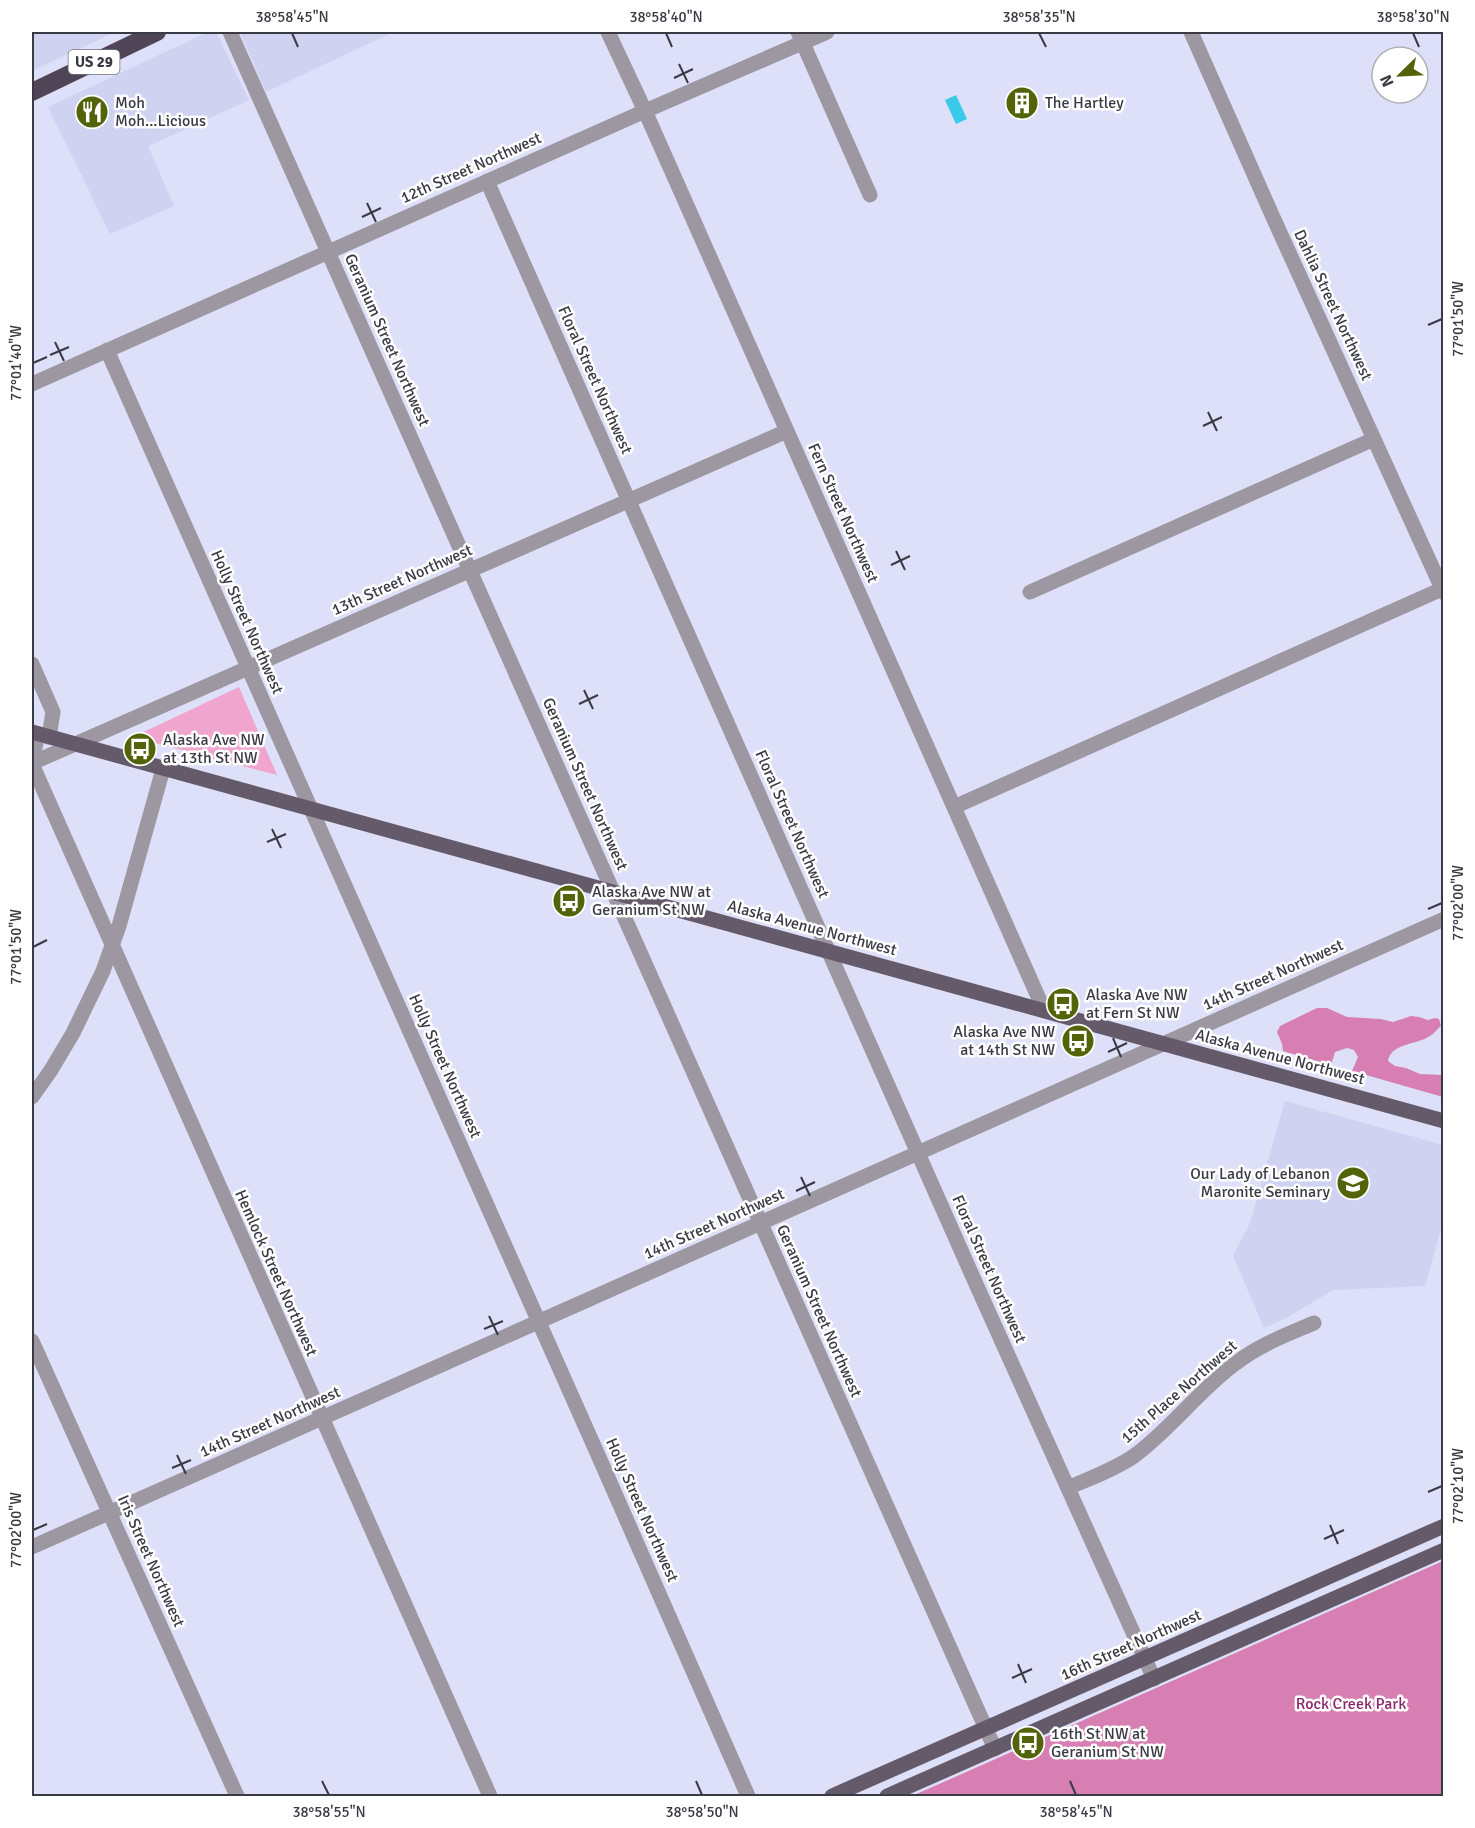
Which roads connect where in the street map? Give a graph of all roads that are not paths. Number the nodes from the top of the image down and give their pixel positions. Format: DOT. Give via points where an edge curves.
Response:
graph roads {
  1 [pos="157,32"];
  2 [pos="230,32"];
  3 [pos="608,32"];
  4 [pos="827,32"];
  5 [pos="1191,32"];
  6 [pos="800,37"];
  7 [pos="32,92"];
  8 [pos="645,111"];
  9 [pos="487,181"];
  10 [pos="870,195"];
  11 [pos="328,252"];
  12 [pos="106,350"];
  13 [pos="32,384"];
  14 [pos="787,431"];
  15 [pos="1374,439"];
  16 [pos="629,500"];
  17 [pos="470,570"];
  18 [pos="1443,591"];
  19 [pos="1030,592"];
  20 [pos="32,664"];
  21 [pos="248,668"];
  22 [pos="39,734"];
  23 [pos="76,743"];
  24 [pos="32,763"];
  25 [pos="163,768"];
  26 [pos="954,807"];
  27 [pos="311,809"];
  28 [pos="613,892"];
  29 [pos="1443,919"];
  30 [pos="112,948"];
  31 [pos="830,952"];
  32 [pos="1044,1010"];
  33 [pos="1162,1043"];
  34 [pos="32,1097"];
  35 [pos="1443,1121"];
  36 [pos="919,1152"];
  37 [pos="760,1223"];
  38 [pos="539,1322"];
  39 [pos="1314,1323"];
  40 [pos="32,1341"];
  41 [pos="321,1418"];
  42 [pos="1068,1488"];
  43 [pos="109,1512"];
  44 [pos="1443,1526"];
  45 [pos="32,1547"];
  46 [pos="1443,1550"];
  47 [pos="1144,1659"];
  48 [pos="1154,1679"];
  49 [pos="986,1729"];
  50 [pos="995,1749"];
  51 [pos="237,1797"];
  52 [pos="490,1797"];
  53 [pos="748,1797"];
  54 [pos="832,1797"];
  55 [pos="888,1797"];
  1 -- 7 [label="highway, US 29"];
  2 -- 11 [label="street, Geranium Street Northwest"];
  3 -- 8 [label="street, Fern Street Northwest"];
  4 -- 6 [label="street, 12th Street Northwest"];
  5 -- 15 [label="street, Dahlia Street Northwest"];
  6 -- 8 [label="street, 12th Street Northwest"];
  6 -- 10 [label="street"];
  8 -- 9 [label="street, 12th Street Northwest"];
  8 -- 14 [label="street, Fern Street Northwest"];
  9 -- 11 [label="street, 12th Street Northwest"];
  9 -- 16 [label="street, Floral Street Northwest"];
  11 -- 12 [label="street, 12th Street Northwest"];
  11 -- 17 [label="street, Geranium Street Northwest"];
  12 -- 13 [label="street, 12th Street Northwest"];
  12 -- 21 [label="street, Holly Street Northwest"];
  14 -- 16 [label="street, 13th Street Northwest"];
  14 -- 26 [label="street, Fern Street Northwest"];
  15 -- 18 [label="street, Dahlia Street Northwest"];
  15 -- 19 [label="street"];
  16 -- 17 [label="street, 13th Street Northwest"];
  16 -- 31 [label="street, Floral Street Northwest"];
  17 -- 21 [label="street, 13th Street Northwest"];
  17 -- 28 [label="street, Geranium Street Northwest"];
  18 -- 26 [label="street"];
  20 -- 22 [label="street" via="52,712"];
  21 -- 23 [label="street, 13th Street Northwest"];
  21 -- 27 [label="street, Holly Street Northwest"];
  22 -- 23 [label="main road, Alaska Avenue Northwest"];
  22 -- 24 [label="street"];
  23 -- 24 [label="street, 13th Street Northwest"];
  23 -- 25 [label="main road, Alaska Avenue Northwest"];
  24 -- 30 [label="street, Hemlock Street Northwest"];
  25 -- 27 [label="main road, Alaska Avenue Northwest"];
  25 -- 30 [label="street"];
  26 -- 32 [label="street, Fern Street Northwest"];
  27 -- 28 [label="main road, Alaska Avenue Northwest"];
  27 -- 38 [label="street, Holly Street Northwest"];
  28 -- 31 [label="main road, Alaska Avenue Northwest"];
  28 -- 37 [label="street, Geranium Street Northwest"];
  29 -- 33 [label="street, 14th Street Northwest"];
  30 -- 34 [label="street" via="78,1025"];
  30 -- 41 [label="street, Hemlock Street Northwest"];
  31 -- 32 [label="main road, Alaska Avenue Northwest"];
  31 -- 36 [label="street, Floral Street Northwest"];
  32 -- 33 [label="main road, Alaska Avenue Northwest"];
  33 -- 35 [label="main road, Alaska Avenue Northwest"];
  33 -- 36 [label="street, 14th Street Northwest"];
  36 -- 37 [label="street, 14th Street Northwest"];
  36 -- 42 [label="street, Floral Street Northwest"];
  37 -- 38 [label="street, 14th Street Northwest"];
  37 -- 49 [label="street, Geranium Street Northwest"];
  38 -- 41 [label="street, 14th Street Northwest"];
  38 -- 53 [label="street, Holly Street Northwest"];
  39 -- 42 [label="street, 15th Place Northwest" via="1243,1357 1142,1450"];
  40 -- 43 [label="street, Iris Street Northwest"];
  41 -- 43 [label="street, 14th Street Northwest"];
  41 -- 52 [label="street, Hemlock Street Northwest"];
  42 -- 47 [label="street, Floral Street Northwest"];
  43 -- 45 [label="street, 14th Street Northwest"];
  43 -- 51 [label="street, Iris Street Northwest"];
  44 -- 47 [label="main road, 16th Street Northwest"];
  46 -- 48 [label="main road"];
  47 -- 48 [label="street, Floral Street Northwest"];
  47 -- 49 [label="main road, 16th Street Northwest"];
  48 -- 50 [label="main road"];
  49 -- 50 [label="street, Geranium Street Northwest"];
  49 -- 54 [label="main road, 16th Street Northwest"];
  50 -- 55 [label="main road"];
}
